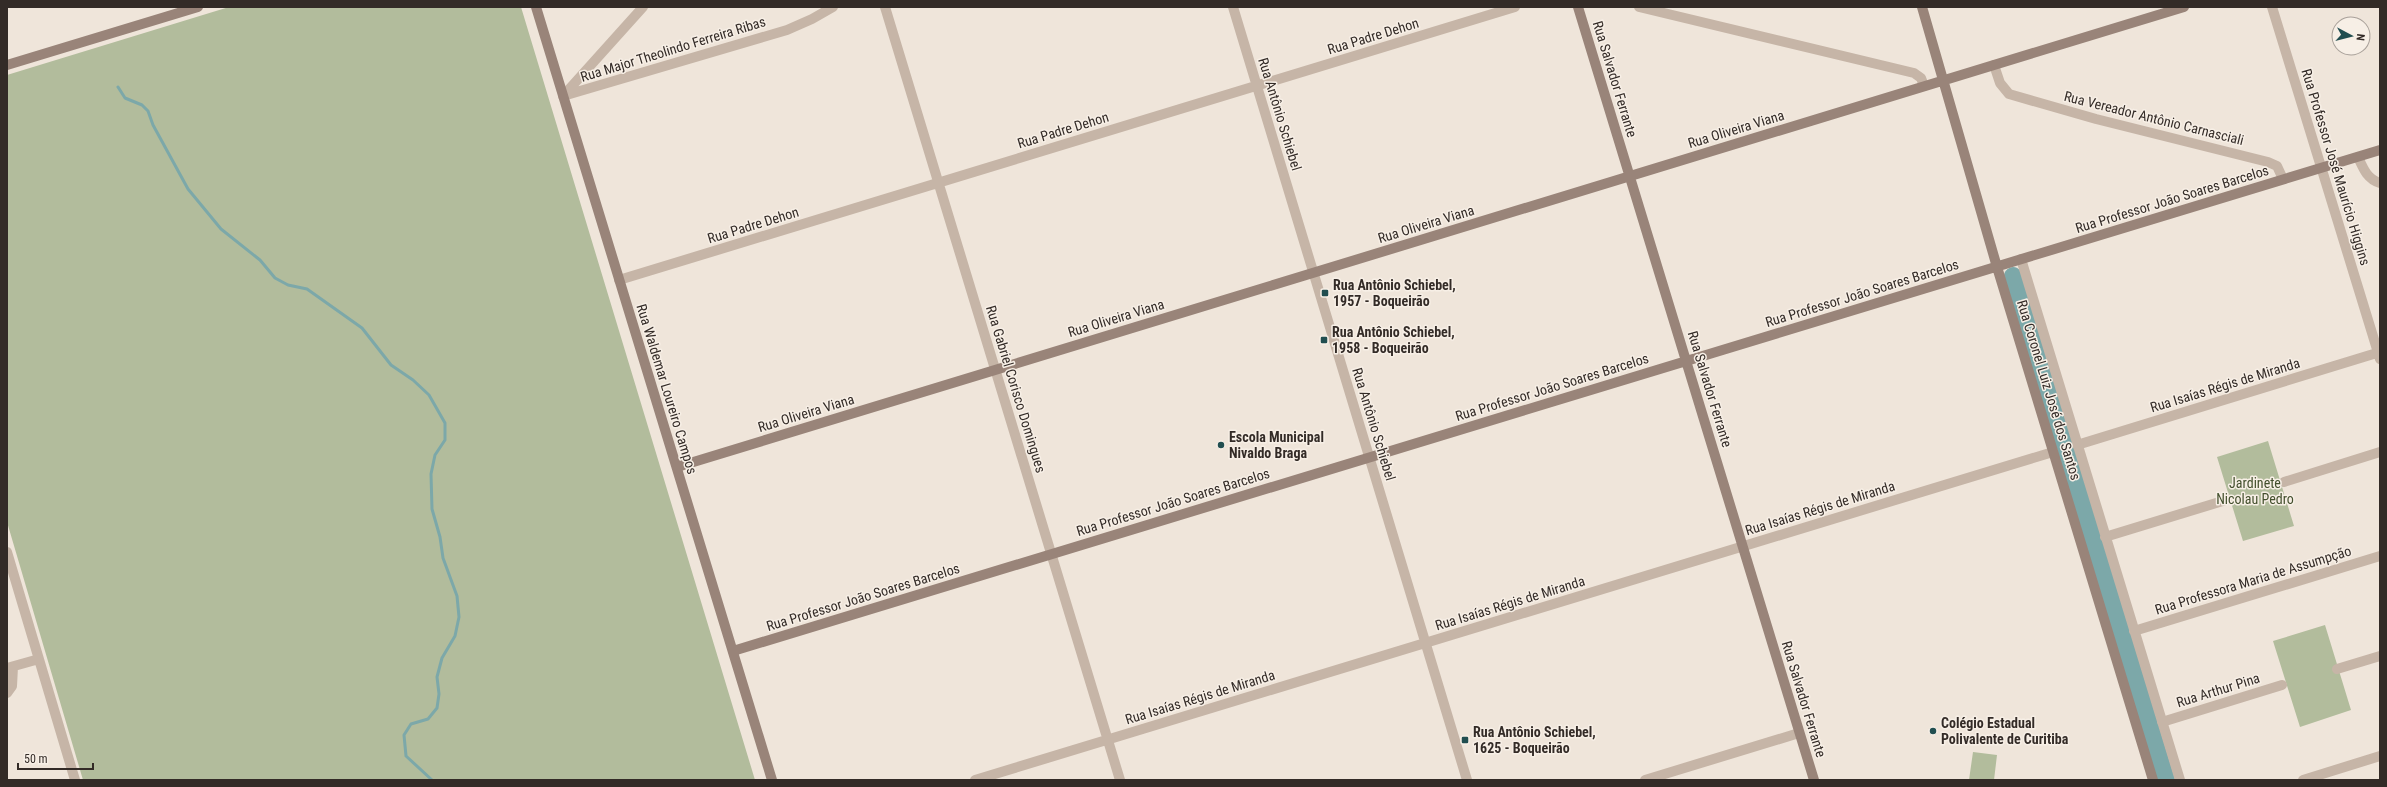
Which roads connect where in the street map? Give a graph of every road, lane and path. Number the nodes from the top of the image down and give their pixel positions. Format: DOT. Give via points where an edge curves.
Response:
graph roads {
  1 [pos="198,7"];
  2 [pos="536,7"];
  3 [pos="642,7"];
  4 [pos="833,7"];
  5 [pos="885,7"];
  6 [pos="1232,7"];
  7 [pos="1515,7"];
  8 [pos="1578,7"];
  9 [pos="1639,7"];
  10 [pos="1922,7"];
  11 [pos="2184,7"];
  12 [pos="2272,7"];
  13 [pos="7,65"];
  14 [pos="1994,65"];
  15 [pos="1944,80"];
  16 [pos="1256,86"];
  17 [pos="1924,86"];
  18 [pos="563,96"];
  19 [pos="2380,150"];
  20 [pos="2358,157"];
  21 [pos="2322,168"];
  22 [pos="1630,176"];
  23 [pos="2283,180"];
  24 [pos="938,183"];
  25 [pos="2380,183"];
  26 [pos="2020,260"];
  27 [pos="1997,267"];
  28 [pos="1313,273"];
  29 [pos="619,280"];
  30 [pos="2379,355"];
  31 [pos="1686,361"];
  32 [pos="995,370"];
  33 [pos="2077,445"];
  34 [pos="2053,452"];
  35 [pos="2380,452"];
  36 [pos="1369,458"];
  37 [pos="676,468"];
  38 [pos="2284,482"];
  39 [pos="2226,500"];
  40 [pos="2106,537"];
  41 [pos="1743,546"];
  42 [pos="7,552"];
  43 [pos="1051,554"];
  44 [pos="2380,556"];
  45 [pos="2134,631"];
  46 [pos="1426,643"];
  47 [pos="733,651"];
  48 [pos="2380,656"];
  49 [pos="39,659"];
  50 [pos="10,668"];
  51 [pos="2337,669"];
  52 [pos="2282,686"];
  53 [pos="7,693"];
  54 [pos="2162,722"];
  55 [pos="1799,733"];
  56 [pos="1108,740"];
  57 [pos="2380,756"];
  58 [pos="75,780"];
  59 [pos="772,780"];
  60 [pos="976,780"];
  61 [pos="1120,780"];
  62 [pos="1467,780"];
  63 [pos="1645,780"];
  64 [pos="1814,780"];
  65 [pos="2153,780"];
  66 [pos="2180,780"];
  67 [pos="2303,780"];
  1 -- 13 [label="main road"];
  2 -- 18 [label="main road, Rua Waldemar Loureiro Campos"];
  3 -- 18 [label="street"];
  4 -- 18 [label="street, Rua Major Theolindo Ferreira Ribas" via="787,30"];
  5 -- 24 [label="street, Rua Gabriel Corisco Domingues"];
  6 -- 16 [label="street, Rua Antônio Schiebel"];
  7 -- 16 [label="street, Rua Padre Dehon"];
  8 -- 22 [label="main road, Rua Salvador Ferrante"];
  9 -- 17 [label="street" via="1914,73 1921,78"];
  10 -- 15 [label="main road, Rua Coronel Luiz José dos Santos"];
  11 -- 14 [label="main road, Rua Oliveira Viana"];
  12 -- 21 [label="street, Rua Professor José Maurício Higgins"];
  14 -- 15 [label="main road, Rua Oliveira Viana"];
  14 -- 23 [label="street, Rua Vereador Antônio Carnasciali" via="2000,83 2009,94 2268,162 2277,166"];
  15 -- 17 [label="main road, Rua Oliveira Viana"];
  15 -- 27 [label="main road, Rua Coronel Luiz José dos Santos"];
  16 -- 24 [label="street, Rua Padre Dehon"];
  16 -- 28 [label="street, Rua Antônio Schiebel"];
  17 -- 22 [label="main road, Rua Oliveira Viana"];
  18 -- 29 [label="main road, Rua Waldemar Loureiro Campos"];
  19 -- 20 [label="main road, Rua Professor João Soares Barcelos"];
  20 -- 21 [label="main road, Rua Professor João Soares Barcelos"];
  20 -- 25 [label="street" via="2366,175"];
  21 -- 23 [label="main road, Rua Professor João Soares Barcelos"];
  21 -- 30 [label="street, Rua Professor José Maurício Higgins"];
  22 -- 28 [label="main road, Rua Oliveira Viana"];
  22 -- 31 [label="main road, Rua Salvador Ferrante"];
  23 -- 26 [label="main road, Rua Professor João Soares Barcelos"];
  24 -- 29 [label="street, Rua Padre Dehon"];
  24 -- 32 [label="street, Rua Gabriel Corisco Domingues"];
  26 -- 27 [label="main road, Rua Professor João Soares Barcelos"];
  26 -- 33 [label="street, Rua Coronel Luiz José dos Santos"];
  27 -- 31 [label="main road, Rua Professor João Soares Barcelos"];
  27 -- 34 [label="main road, Rua Coronel Luiz José dos Santos"];
  28 -- 32 [label="main road, Rua Oliveira Viana"];
  28 -- 36 [label="street, Rua Antônio Schiebel"];
  29 -- 37 [label="main road, Rua Waldemar Loureiro Campos"];
  30 -- 33 [label="street, Rua Isaías Régis de Miranda"];
  31 -- 36 [label="main road, Rua Professor João Soares Barcelos"];
  31 -- 41 [label="main road, Rua Salvador Ferrante"];
  32 -- 37 [label="main road, Rua Oliveira Viana"];
  32 -- 43 [label="street, Rua Gabriel Corisco Domingues"];
  33 -- 40 [label="street, Rua Coronel Luiz José dos Santos"];
  34 -- 41 [label="street, Rua Isaías Régis de Miranda"];
  34 -- 65 [label="main road, Rua Coronel Luiz José dos Santos"];
  35 -- 38 [label="street"];
  36 -- 43 [label="main road, Rua Professor João Soares Barcelos"];
  36 -- 46 [label="street, Rua Antônio Schiebel"];
  37 -- 47 [label="main road, Rua Waldemar Loureiro Campos"];
  39 -- 40 [label="street"];
  40 -- 45 [label="street, Rua Coronel Luiz José dos Santos"];
  41 -- 46 [label="street, Rua Isaías Régis de Miranda"];
  41 -- 55 [label="main road, Rua Salvador Ferrante"];
  42 -- 49 [label="street"];
  43 -- 47 [label="main road, Rua Professor João Soares Barcelos"];
  43 -- 56 [label="street, Rua Gabriel Corisco Domingues"];
  44 -- 45 [label="street, Rua Professora Maria de Assumpção"];
  45 -- 54 [label="street, Rua Coronel Luiz José dos Santos"];
  46 -- 56 [label="street, Rua Isaías Régis de Miranda"];
  46 -- 62 [label="street, Rua Antônio Schiebel"];
  47 -- 59 [label="main road, Rua Waldemar Loureiro Campos"];
  48 -- 51 [label="street"];
  49 -- 50 [label="street"];
  49 -- 58 [label="street"];
  50 -- 53 [label="street" via="12,686"];
  52 -- 54 [label="street, Rua Arthur Pina"];
  54 -- 66 [label="street, Rua Coronel Luiz José dos Santos"];
  55 -- 63 [label="street"];
  55 -- 64 [label="main road, Rua Salvador Ferrante"];
  56 -- 60 [label="street, Rua Isaías Régis de Miranda"];
  56 -- 61 [label="street, Rua Gabriel Corisco Domingues"];
  57 -- 67 [label="street"];
}
